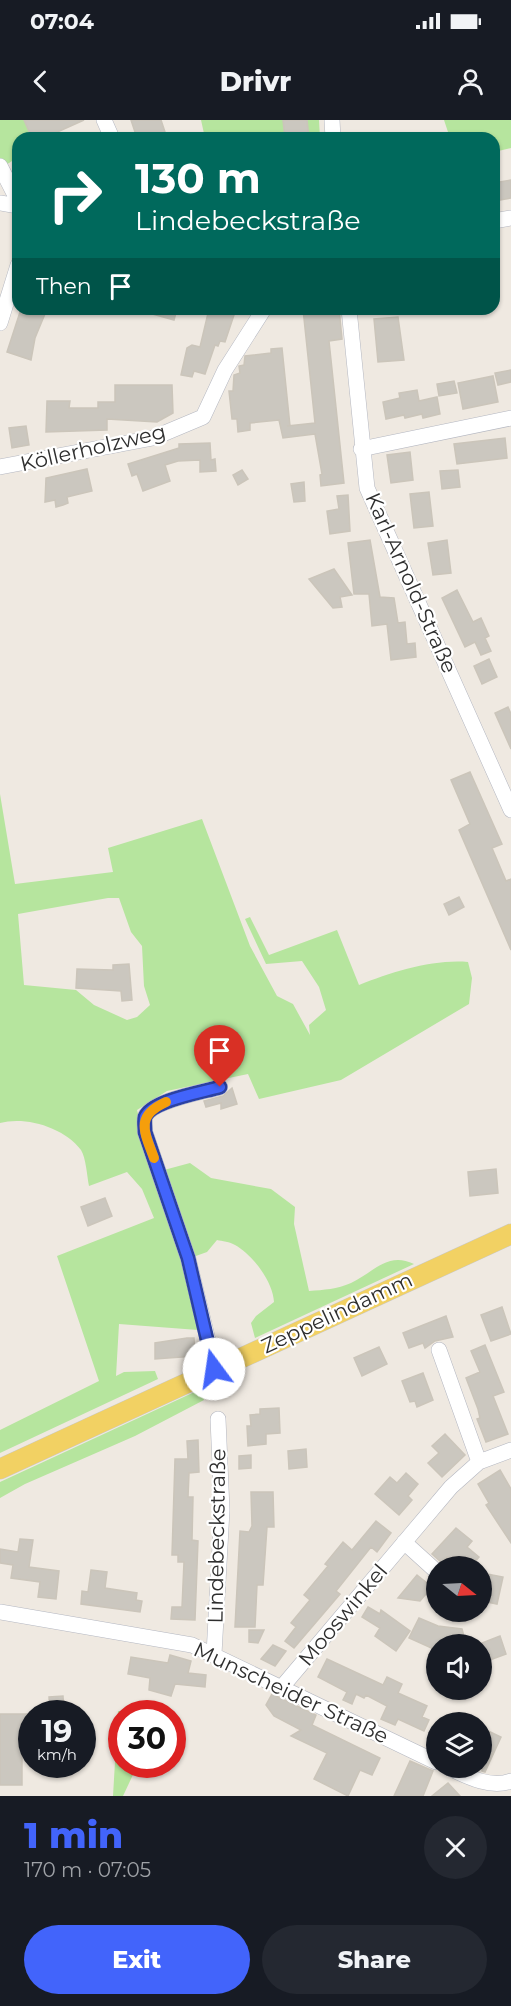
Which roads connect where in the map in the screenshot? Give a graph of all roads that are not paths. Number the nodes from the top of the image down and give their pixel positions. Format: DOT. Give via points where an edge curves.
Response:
graph roads {
  1 [pos="0,166"];
  2 [pos="12,189"];
  3 [pos="12,284"];
  4 [pos="260,315"];
  5 [pos="350,315"];
  6 [pos="0,323"];
  7 [pos="511,418"];
  8 [pos="361,449"];
  9 [pos="0,467"];
  10 [pos="511,810"];
  11 [pos="220,1087"];
  12 [pos="511,1234"];
  13 [pos="439,1350"];
  14 [pos="214,1369"];
  15 [pos="218,1419"];
  16 [pos="511,1450"];
  17 [pos="479,1462"];
  18 [pos="0,1469"];
  19 [pos="404,1542"];
  20 [pos="426,1562"];
  21 [pos="6,1614"];
  22 [pos="214,1654"];
  23 [pos="282,1687"];
  24 [pos="426,1757"];
  25 [pos="474,1778"];
  26 [pos="507,1783"];
  27 [pos="492,1796"];
  1 -- 2 [label="street"];
  3 -- 6 [label="street"];
  4 -- 9 [label="street, Köllerholzweg" via="225,370 202,417 153,438"];
  5 -- 8 [label="street, Karl-Arnold-Straße"];
  7 -- 8 [label="street"];
  8 -- 10 [label="street, Karl-Arnold-Straße" via="371,496"];
  11 -- 14 [label="street" via="165,1102 151,1109 145,1118 145,1132 188,1258"];
  12 -- 14 [label="main road, Zeppelindamm"];
  13 -- 17 [label="street"];
  14 -- 18 [label="main road, Zeppelindamm"];
  15 -- 22 [label="street, Lindebeckstraße" via="222,1510"];
  16 -- 17 [label="street, Mooswinkel"];
  17 -- 19 [label="street, Mooswinkel" via="451,1487"];
  19 -- 20 [label="street"];
  19 -- 23 [label="street, Mooswinkel"];
  21 -- 22 [label="street, Munscheider Straße" via="192,1645"];
  22 -- 23 [label="street, Munscheider Straße"];
  23 -- 24 [label="street, Munscheider Straße"];
  25 -- 26 [label="street"];
  26 -- 27 [label="street"];
}
